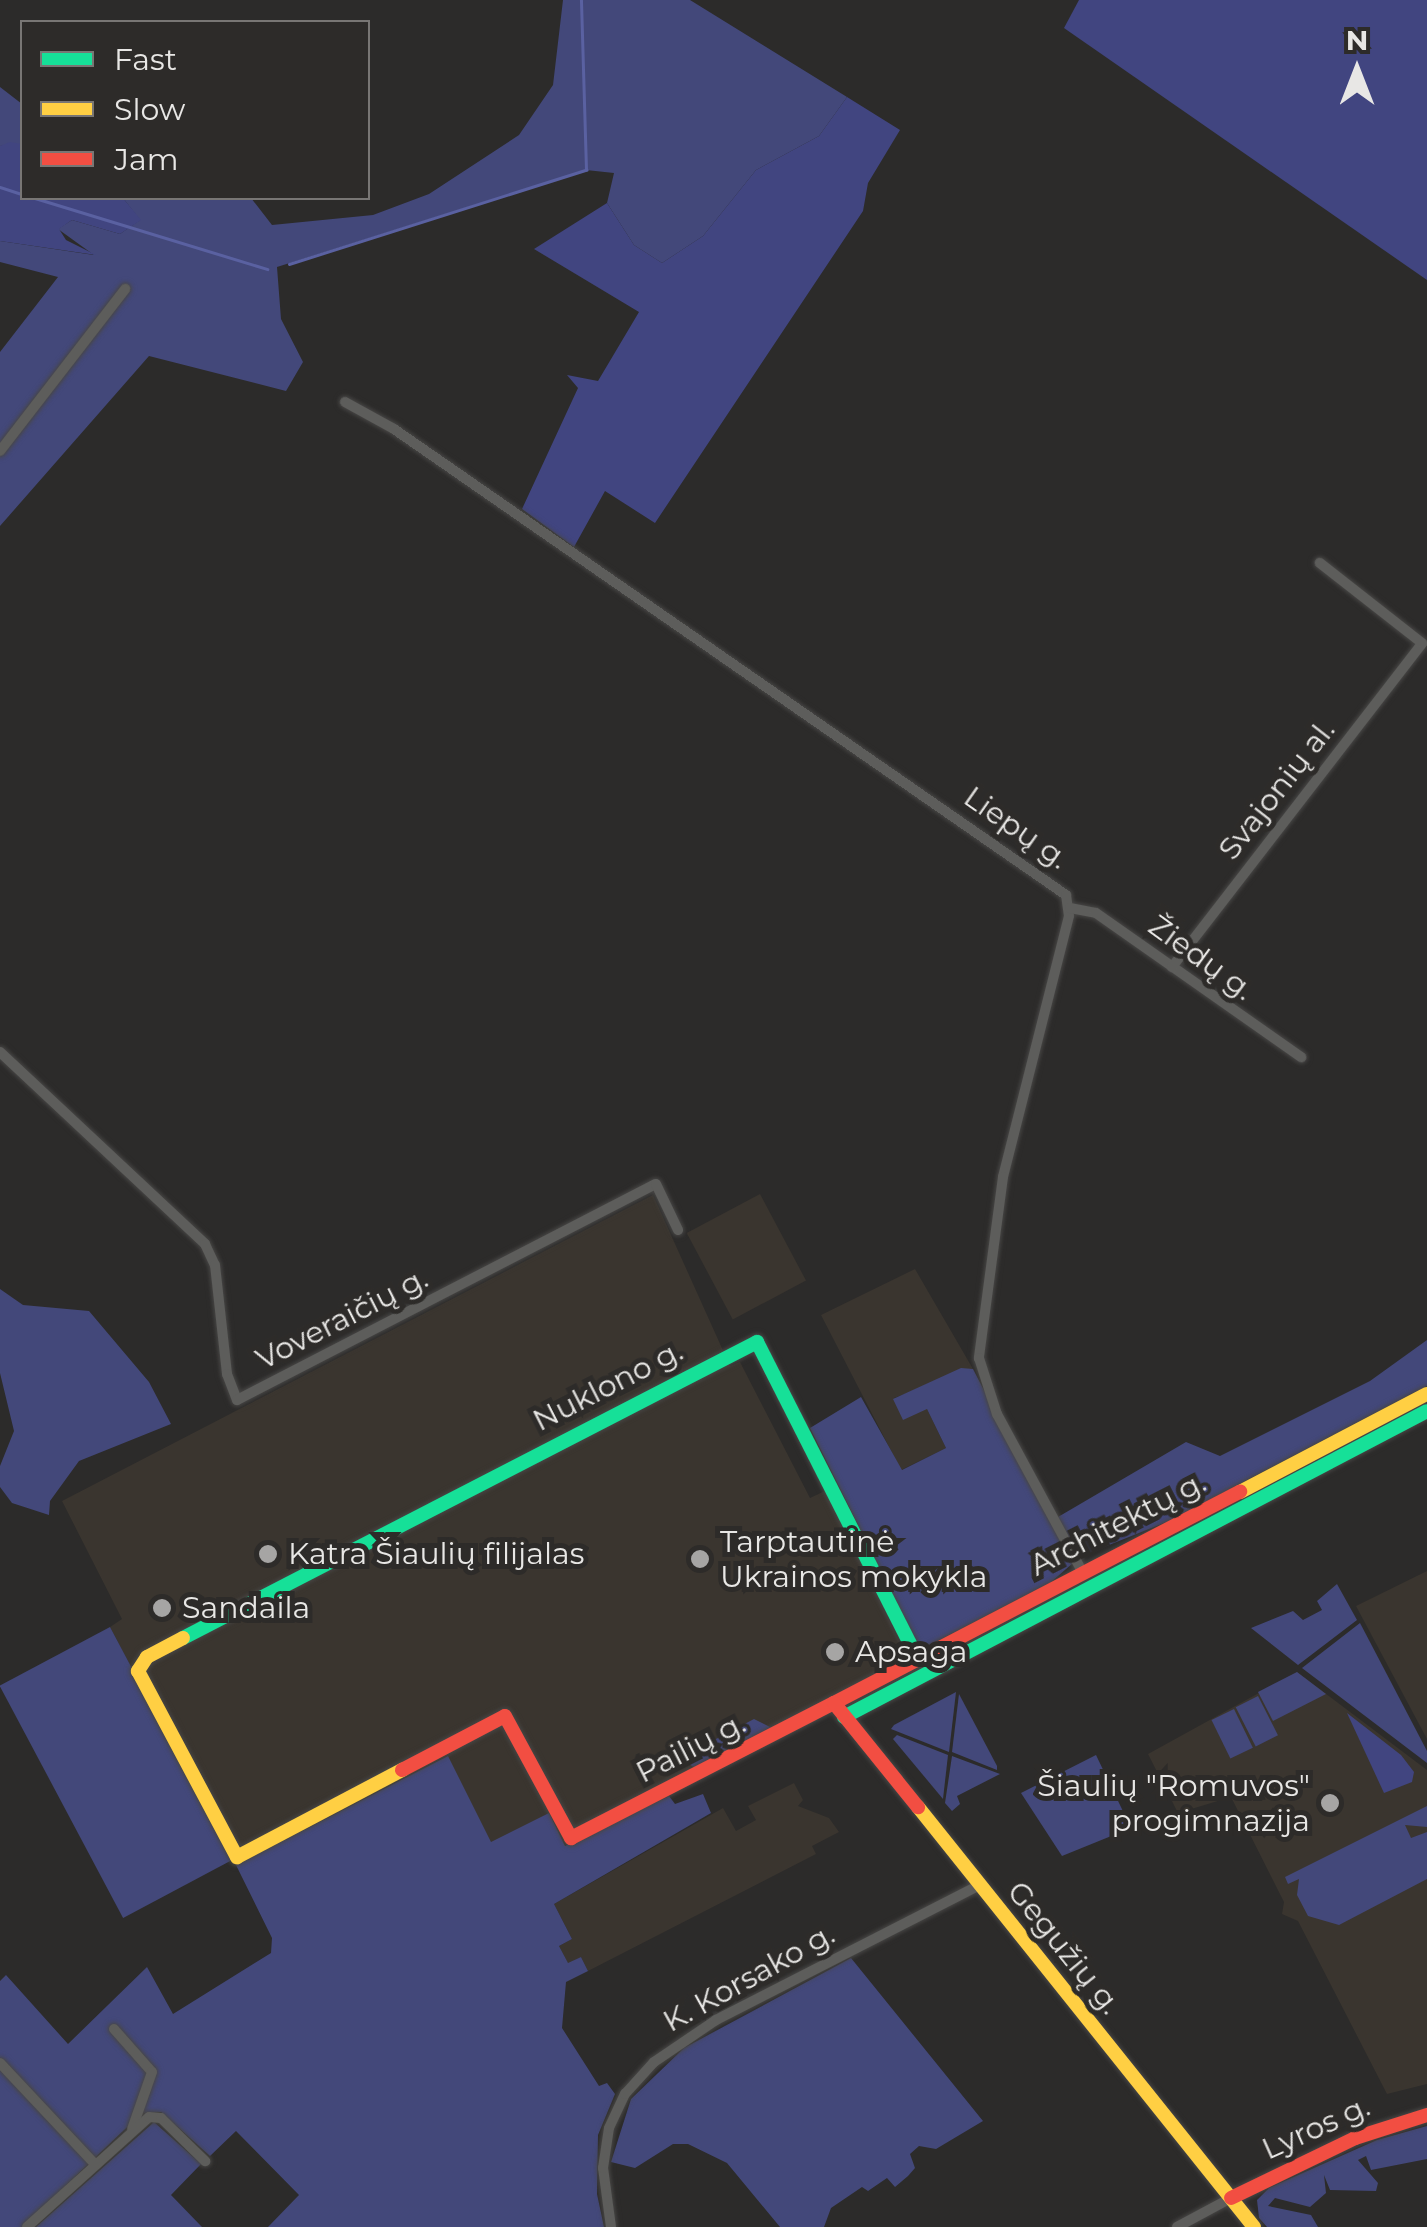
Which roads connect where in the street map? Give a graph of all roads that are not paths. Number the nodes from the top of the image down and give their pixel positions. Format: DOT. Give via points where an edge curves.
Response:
graph roads {
  1 [pos="125,289"];
  2 [pos="345,402"];
  3 [pos="0,450"];
  4 [pos="1320,563"];
  5 [pos="1070,908"];
  6 [pos="1172,966"];
  7 [pos="0,1052"];
  8 [pos="1300,1057"];
  9 [pos="678,1230"];
  10 [pos="1427,1394"];
  11 [pos="1427,1411"];
  12 [pos="1228,1507"];
  13 [pos="1084,1573"];
  14 [pos="918,1659"];
  15 [pos="834,1703"];
  16 [pos="505,1716"];
  17 [pos="844,1717"];
  18 [pos="978,1886"];
  19 [pos="114,2029"];
  20 [pos="0,2063"];
  21 [pos="1427,2115"];
  22 [pos="132,2130"];
  23 [pos="205,2161"];
  24 [pos="95,2164"];
  25 [pos="1231,2198"];
  26 [pos="27,2227"];
  27 [pos="611,2227"];
  28 [pos="1177,2227"];
  29 [pos="1254,2227"];
  1 -- 3 [label="street"];
  2 -- 5 [label="street, Liepų g." via="1055,882"];
  4 -- 6 [label="street, Svajonių al." via="1422,643"];
  5 -- 6 [label="street, Žiedų g." via="1096,913"];
  5 -- 13 [label="street, Liepų g." via="1006,1162 979,1358 997,1414"];
  6 -- 8 [label="street, Žiedų g."];
  7 -- 9 [label="street, Voveraičių g." via="205,1244 215,1264 226,1374 237,1400 656,1184"];
  10 -- 12 [label="street, Architektų g."];
  11 -- 12 [label="street, Architektų g."];
  12 -- 13 [label="street, Architektų g."];
  12 -- 17 [label="street, Architektų g."];
  13 -- 14 [label="street, Architektų g."];
  14 -- 15 [label="street, Architektų g."];
  14 -- 16 [label="street, Nuklono g." via="757,1342 170,1644 138,1671 237,1857"];
  15 -- 16 [label="street, Pailių g." via="571,1838"];
  15 -- 17 [label="street, Gegužių g."];
  17 -- 18 [label="street, Gegužių g."];
  18 -- 25 [label="street, Gegužių g."];
  18 -- 27 [label="street, K. Korsako g." via="716,2020 654,2062 626,2094 609,2128 603,2168"];
  19 -- 22 [label="street" via="152,2072"];
  20 -- 24 [label="street"];
  21 -- 25 [label="street, Lyros g." via="1355,2138"];
  22 -- 23 [label="street" via="148,2117 161,2118"];
  22 -- 24 [label="street"];
  24 -- 26 [label="street"];
  25 -- 28 [label="street"];
  25 -- 29 [label="street, Gegužių g."];
}
